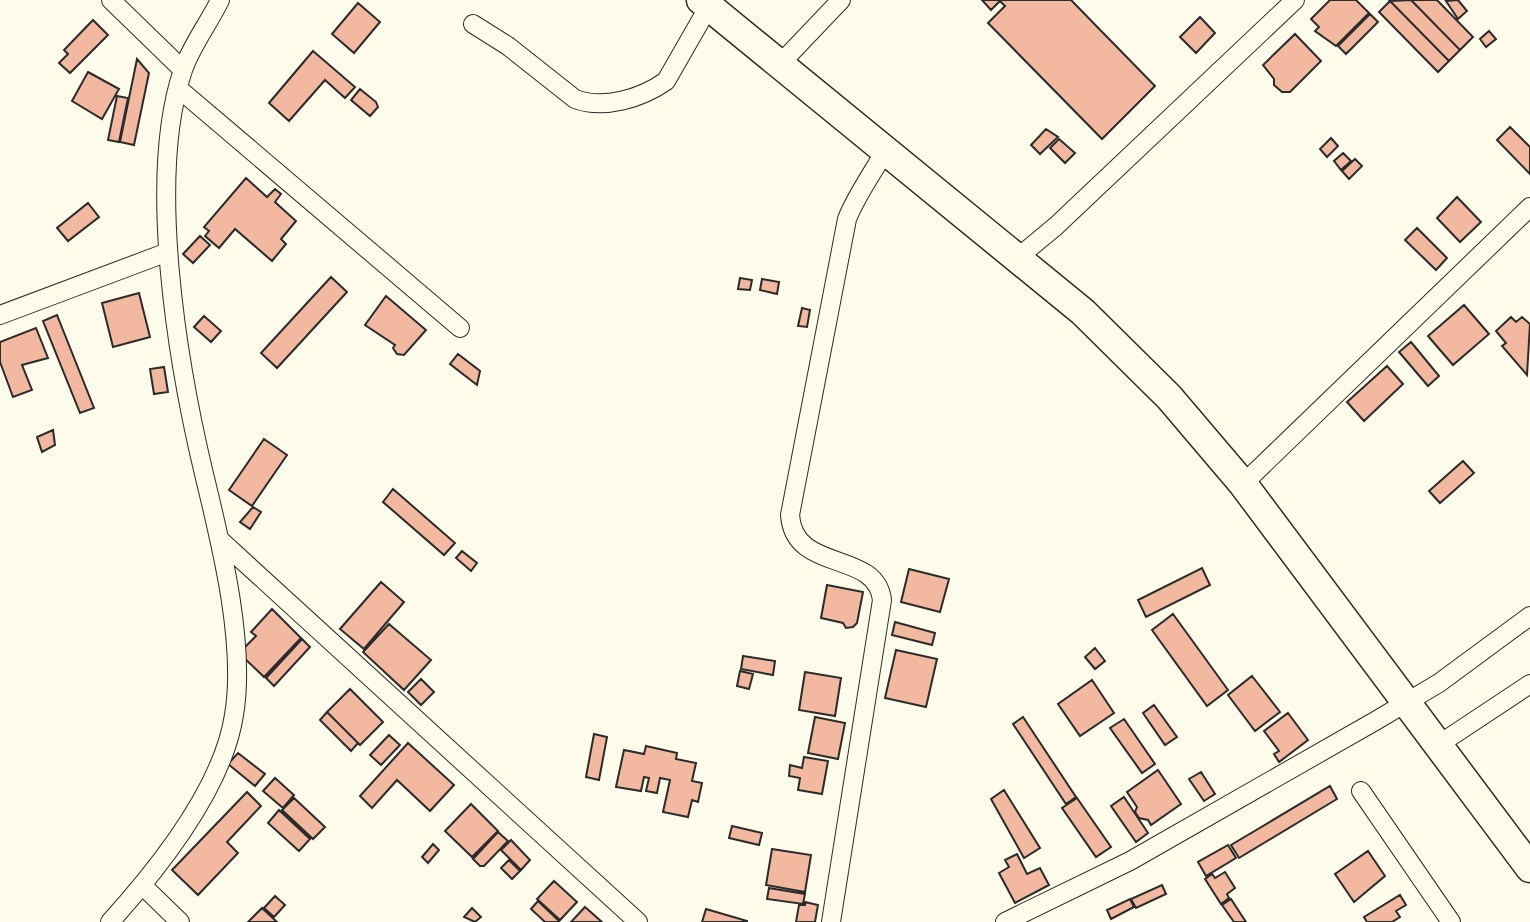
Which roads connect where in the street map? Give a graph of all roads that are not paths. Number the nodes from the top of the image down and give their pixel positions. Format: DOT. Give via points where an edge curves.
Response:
graph roads {
  1 [pos="111,0"];
  2 [pos="220,0"];
  3 [pos="841,0"];
  4 [pos="1295,0"];
  5 [pos="705,3"];
  6 [pos="473,24"];
  7 [pos="780,64"];
  8 [pos="183,70"];
  9 [pos="179,89"];
  10 [pos="887,149"];
  11 [pos="1530,207"];
  12 [pos="168,252"];
  13 [pos="1015,260"];
  14 [pos="0,315"];
  15 [pos="460,328"];
  16 [pos="1243,484"];
  17 [pos="220,540"];
  18 [pos="1530,616"];
  19 [pos="1530,684"];
  20 [pos="1406,702"];
  21 [pos="1438,745"];
  22 [pos="1362,791"];
  23 [pos="1530,868"];
  24 [pos="143,886"];
  25 [pos="110,922"];
  26 [pos="180,922"];
  27 [pos="638,922"];
  28 [pos="831,922"];
  29 [pos="1005,922"];
  30 [pos="1451,922"];
  1 -- 8 [label="street"];
  2 -- 8 [label="street"];
  3 -- 7 [label="street"];
  4 -- 13 [label="street"];
  5 -- 6 [label="street" via="666,81 607,104 575,99"];
  5 -- 7 [label="highway"];
  7 -- 10 [label="highway"];
  8 -- 9 [label="street"];
  9 -- 12 [label="street" via="169,160"];
  9 -- 15 [label="street"];
  10 -- 13 [label="highway"];
  10 -- 28 [label="street" via="847,219 790,515 801,544 869,575 880,587"];
  11 -- 16 [label="street"];
  12 -- 14 [label="street"];
  12 -- 17 [label="street" via="198,450"];
  13 -- 16 [label="highway" via="1083,312 1131,359 1209,440"];
  16 -- 20 [label="highway"];
  17 -- 24 [label="street" via="234,648 234,715 218,766 178,837"];
  17 -- 27 [label="street"];
  18 -- 20 [label="street"];
  19 -- 21 [label="street"];
  20 -- 21 [label="highway"];
  20 -- 29 [label="street" via="1130,861"];
  21 -- 23 [label="highway"];
  22 -- 30 [label="street"];
  24 -- 25 [label="street"];
  24 -- 26 [label="street"];
}
